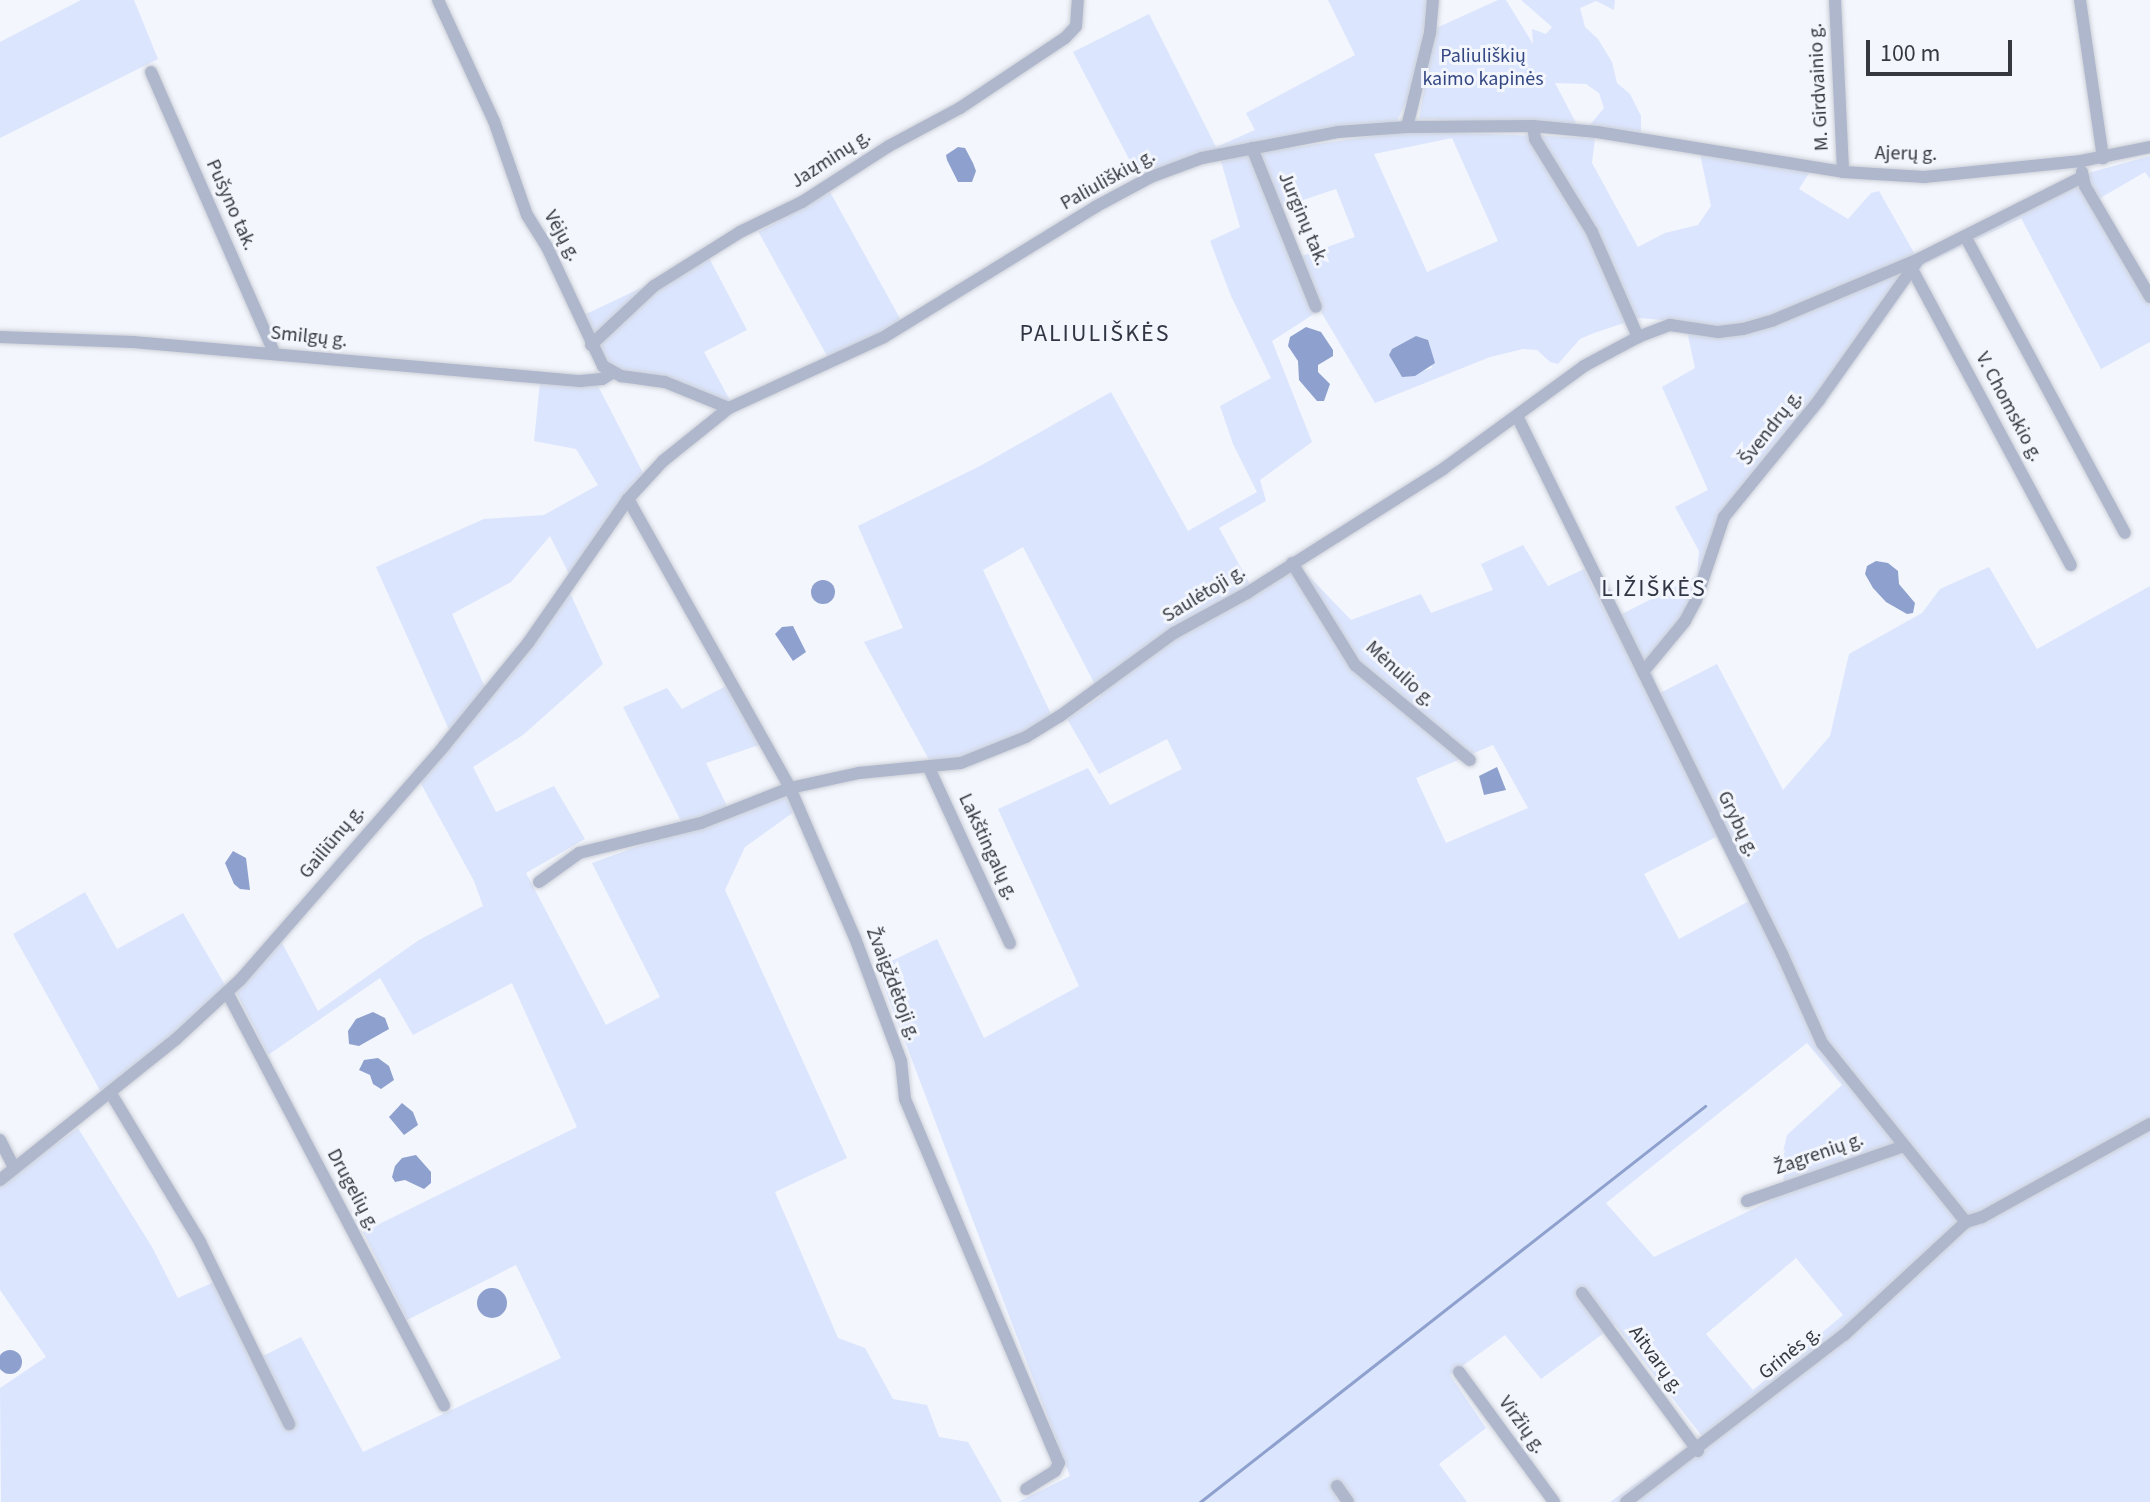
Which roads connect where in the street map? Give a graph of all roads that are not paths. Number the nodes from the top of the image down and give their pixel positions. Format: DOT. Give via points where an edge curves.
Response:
graph roads {
  1 [pos="438,0"];
  2 [pos="1078,0"];
  3 [pos="1433,0"];
  4 [pos="1835,0"];
  5 [pos="2080,0"];
  6 [pos="151,72"];
  7 [pos="1533,126"];
  8 [pos="1407,127"];
  9 [pos="1662,141"];
  10 [pos="2150,147"];
  11 [pos="1252,148"];
  12 [pos="2103,158"];
  13 [pos="2081,161"];
  14 [pos="1843,172"];
  15 [pos="2082,177"];
  16 [pos="1965,236"];
  17 [pos="1915,264"];
  18 [pos="2150,297"];
  19 [pos="1316,307"];
  20 [pos="0,337"];
  21 [pos="1638,337"];
  22 [pos="591,345"];
  23 [pos="275,354"];
  24 [pos="612,373"];
  25 [pos="729,408"];
  26 [pos="1517,416"];
  27 [pos="643,482"];
  28 [pos="628,499"];
  29 [pos="2125,533"];
  30 [pos="1292,563"];
  31 [pos="2071,565"];
  32 [pos="1643,672"];
  33 [pos="1470,760"];
  34 [pos="929,768"];
  35 [pos="790,788"];
  36 [pos="539,882"];
  37 [pos="1010,943"];
  38 [pos="227,992"];
  39 [pos="110,1092"];
  40 [pos="2150,1124"];
  41 [pos="0,1140"];
  42 [pos="1904,1146"];
  43 [pos="14,1168"];
  44 [pos="0,1180"];
  45 [pos="1747,1201"];
  46 [pos="1966,1222"];
  47 [pos="1582,1293"];
  48 [pos="1459,1372"];
  49 [pos="444,1406"];
  50 [pos="289,1424"];
  51 [pos="1698,1451"];
  52 [pos="1337,1486"];
  53 [pos="1026,1489"];
  54 [pos="1348,1502"];
  55 [pos="1554,1502"];
  56 [pos="1626,1502"];
  1 -- 22 [label="street, Vėjų g." via="494,121 527,215"];
  2 -- 22 [label="street, Jazminų g." via="1076,26 1062,40 960,108 654,286"];
  3 -- 8 [label="street"];
  4 -- 14 [label="street, M. Girdvainio g."];
  5 -- 12 [label="street"];
  6 -- 23 [label="street, Pušyno tak."];
  7 -- 8 [label="street, Paliuliškių g."];
  7 -- 9 [label="street, Paliuliškių g."];
  7 -- 21 [label="street" via="1535,139 1592,232"];
  8 -- 11 [label="street, Paliuliškių g." via="1338,132"];
  9 -- 14 [label="street, Ajerų g."];
  10 -- 12 [label="street, Ajerų g."];
  11 -- 19 [label="street, Jurginų tak."];
  11 -- 25 [label="street, Paliuliškių g." via="1202,158 1151,177 884,337"];
  12 -- 13 [label="street, Ajerų g."];
  13 -- 14 [label="street, Ajerų g." via="1924,177"];
  13 -- 15 [label="street"];
  15 -- 16 [label="street, Švendrų g."];
  15 -- 18 [label="street"];
  16 -- 17 [label="street, Švendrų g."];
  16 -- 29 [label="street"];
  17 -- 21 [label="street, Saulėtoji g." via="1743,329 1718,332 1670,325"];
  17 -- 31 [label="street, V. Chomskio g."];
  17 -- 32 [label="street, Švendrų g." via="1819,400 1724,517 1696,600"];
  20 -- 23 [label="street, Smilgų g."];
  21 -- 26 [label="street, Saulėtoji g." via="1584,366"];
  22 -- 24 [label="street, Vėjų g."];
  23 -- 24 [label="street, Smilgų g." via="580,381"];
  24 -- 25 [label="street" via="665,382"];
  25 -- 27 [label="street, Paliuliškių g."];
  26 -- 30 [label="street, Saulėtoji g."];
  26 -- 32 [label="street, Grybų g."];
  27 -- 28 [label="street, Gailiūnų g."];
  28 -- 35 [label="street, Žvaigždėtoji g."];
  28 -- 38 [label="street, Gailiūnų g." via="520,653"];
  30 -- 33 [label="street, Mėnulio g." via="1355,665"];
  30 -- 34 [label="street, Saulėtoji g." via="1174,633 1026,737 983,755"];
  32 -- 42 [label="street, Grybų g." via="1822,1043"];
  34 -- 35 [label="street, Saulėtoji g." via="859,773"];
  34 -- 37 [label="street, Lakštingalų g."];
  35 -- 36 [label="street, Saulėtoji g." via="701,823 579,853"];
  35 -- 53 [label="street, Žvaigždėtoji g." via="901,1061 905,1099 1059,1463"];
  38 -- 39 [label="street, Gailiūnų g."];
  38 -- 49 [label="street, Drugelių g."];
  39 -- 43 [label="street, Gailiūnų g."];
  39 -- 50 [label="street" via="200,1242"];
  40 -- 46 [label="street, Grinės g."];
  41 -- 43 [label="street"];
  42 -- 45 [label="street, Žagrenių g."];
  42 -- 46 [label="street, Grybų g."];
  43 -- 44 [label="street, Gailiūnų g."];
  46 -- 51 [label="street, Grinės g." via="1844,1335"];
  47 -- 51 [label="street, Aitvarų g."];
  48 -- 55 [label="street, Viržių g."];
  51 -- 56 [label="street, Grinės g."];
  52 -- 54 [label="street"];
}
